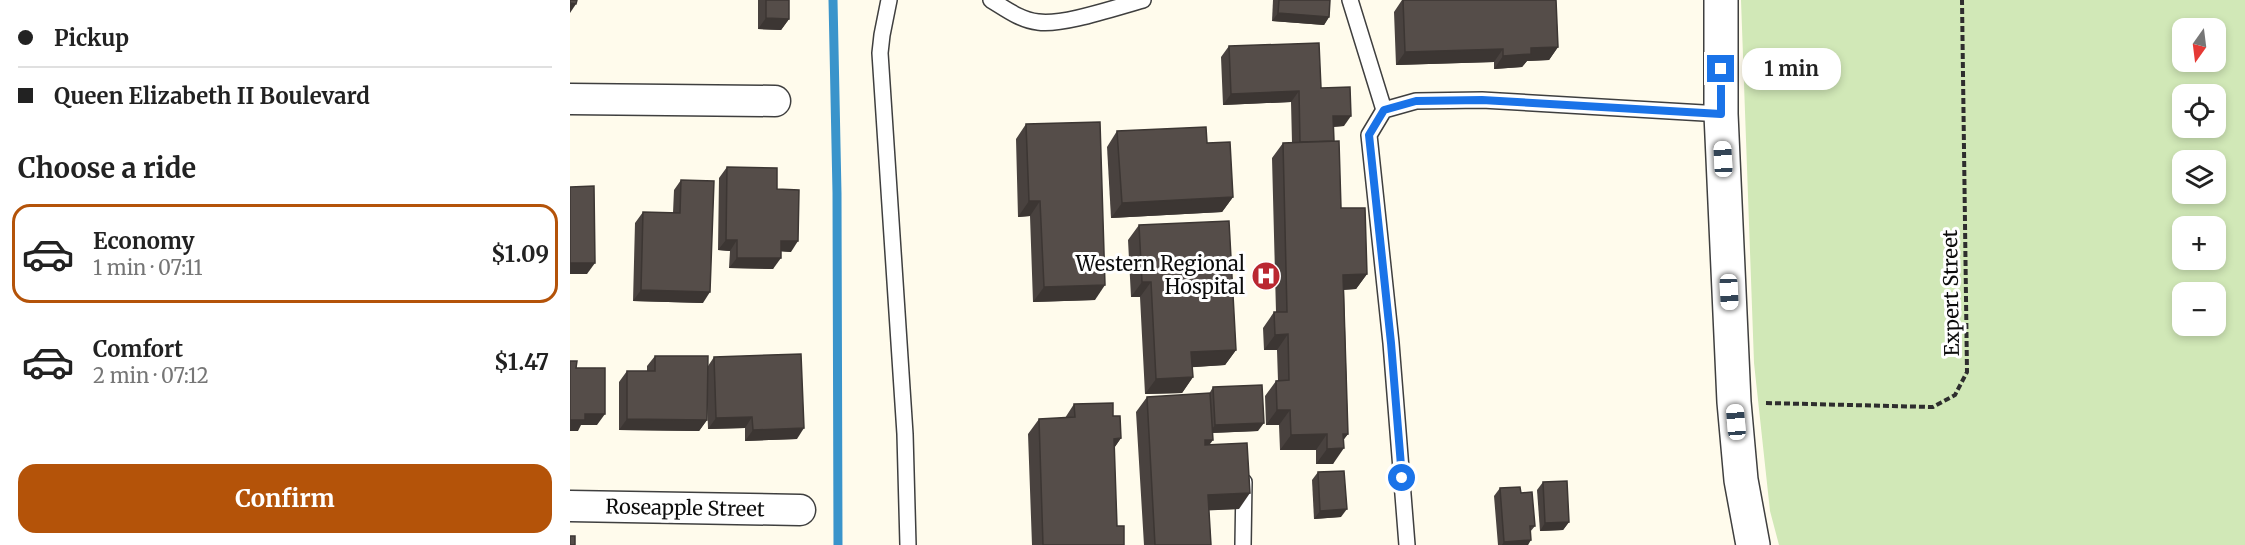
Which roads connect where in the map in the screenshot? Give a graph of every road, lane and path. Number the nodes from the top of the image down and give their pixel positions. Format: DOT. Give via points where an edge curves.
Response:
graph roads {
  1 [pos="889,0"];
  2 [pos="991,0"];
  3 [pos="1143,0"];
  4 [pos="1350,0"];
  5 [pos="1721,0"];
  6 [pos="1962,0"];
  7 [pos="570,99"];
  8 [pos="775,101"];
  9 [pos="1384,110"];
  10 [pos="1721,114"];
  11 [pos="1734,402"];
  12 [pos="1244,469"];
  13 [pos="570,506"];
  14 [pos="800,510"];
  15 [pos="908,545"];
  16 [pos="1243,545"];
  17 [pos="1407,545"];
  18 [pos="1753,545"];
  1 -- 15 [label="lane" via="880,53"];
  2 -- 3 [label="lane" via="1018,16 1054,22"];
  4 -- 9 [label="lane"];
  5 -- 10 [label="street"];
  6 -- 11 [label="path, Expert Street" via="1967,372 1955,395 1933,407"];
  7 -- 8 [label="street"];
  9 -- 10 [label="lane" via="1416,101 1482,100"];
  9 -- 17 [label="lane" via="1369,135"];
  10 -- 11 [label="street"];
  11 -- 18 [label="street" via="1741,480"];
  12 -- 16 [label="lane"];
  13 -- 14 [label="street, Roseapple Street"];
}
